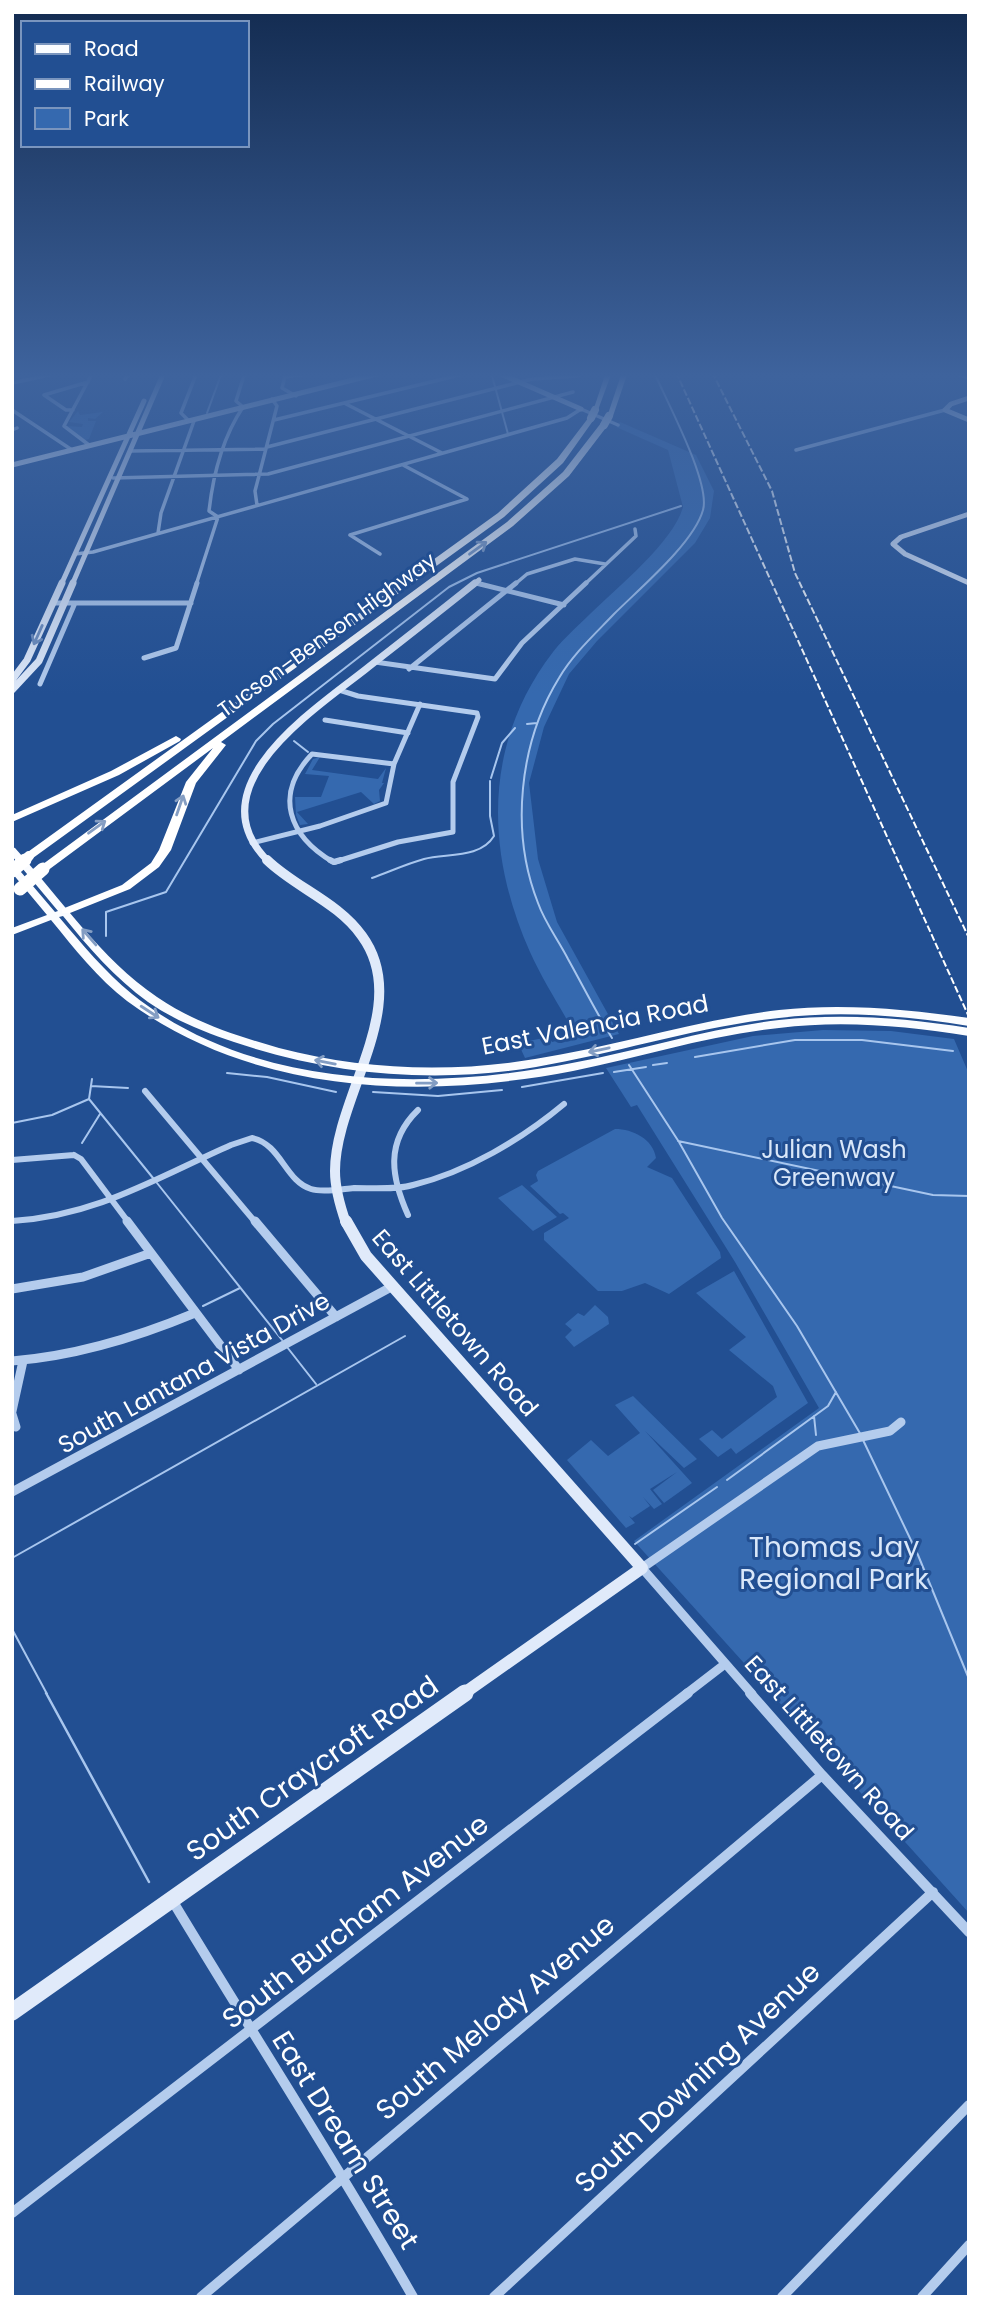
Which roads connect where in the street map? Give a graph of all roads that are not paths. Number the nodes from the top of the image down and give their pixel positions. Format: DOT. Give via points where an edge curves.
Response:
graph roads {
  1 [pos="107,480"];
  2 [pos="117,480"];
  3 [pos="173,480"];
  4 [pos="214,480"];
  5 [pos="258,480"];
  6 [pos="347,480"];
  7 [pos="432,480"];
  8 [pos="540,480"];
  9 [pos="560,480"];
  10 [pos="257,505"];
  11 [pos="969,514"];
  12 [pos="218,517"];
  13 [pos="635,529"];
  14 [pos="158,534"];
  15 [pos="75,554"];
  16 [pos="86,554"];
  17 [pos="380,554"];
  18 [pos="605,564"];
  19 [pos="477,581"];
  20 [pos="969,583"];
  21 [pos="506,590"];
  22 [pos="53,603"];
  23 [pos="64,603"];
  24 [pos="75,603"];
  25 [pos="191,603"];
  26 [pos="564,605"];
  27 [pos="373,625"];
  28 [pos="144,659"];
  29 [pos="376,662"];
  30 [pos="409,669"];
  31 [pos="284,672"];
  32 [pos="12,680"];
  33 [pos="40,684"];
  34 [pos="12,690"];
  35 [pos="339,691"];
  36 [pos="420,704"];
  37 [pos="325,720"];
  38 [pos="408,733"];
  39 [pos="394,764"];
  40 [pos="12,819"];
  41 [pos="297,831"];
  42 [pos="252,843"];
  43 [pos="12,850"];
  44 [pos="12,869"];
  45 [pos="16,892"];
  46 [pos="66,911"];
  47 [pos="55,916"];
  48 [pos="12,932"];
  49 [pos="969,1022"];
  50 [pos="947,1023"];
  51 [pos="969,1032"];
  52 [pos="361,1074"];
  53 [pos="145,1090"];
  54 [pos="564,1104"];
  55 [pos="418,1110"];
  56 [pos="204,1158"];
  57 [pos="12,1160"];
  58 [pos="396,1185"];
  59 [pos="335,1189"];
  60 [pos="113,1202"];
  61 [pos="408,1214"];
  62 [pos="12,1221"];
  63 [pos="151,1253"];
  64 [pos="393,1286"];
  65 [pos="12,1289"];
  66 [pos="195,1313"];
  67 [pos="336,1317"];
  68 [pos="23,1361"];
  69 [pos="12,1362"];
  70 [pos="239,1370"];
  71 [pos="12,1412"];
  72 [pos="901,1422"];
  73 [pos="16,1427"];
  74 [pos="12,1492"];
  75 [pos="642,1568"];
  76 [pos="725,1664"];
  77 [pos="822,1775"];
  78 [pos="933,1892"];
  79 [pos="172,1900"];
  80 [pos="969,1931"];
  81 [pos="12,2012"];
  82 [pos="250,2030"];
  83 [pos="969,2105"];
  84 [pos="344,2176"];
  85 [pos="12,2213"];
  86 [pos="969,2245"];
  87 [pos="201,2297"];
  88 [pos="413,2297"];
  89 [pos="494,2297"];
  90 [pos="782,2297"];
  91 [pos="922,2297"];
  1 -- 15 [label="street"];
  2 -- 16 [label="street"];
  3 -- 14 [label="street"];
  4 -- 12 [label="street" via="209,511"];
  5 -- 10 [label="street"];
  6 -- 10 [label="street"];
  7 -- 17 [label="street" via="467,499 349,535"];
  8 -- 31 [label="highway, Tucson–Benson Highway" via="501,515"];
  27 -- 9 [label="highway, Tucson–Benson Highway, one-way" via="540,500"];
  10 -- 12 [label="street"];
  11 -- 20 [label="street" via="901,537 894,544 905,554"];
  12 -- 14 [label="street"];
  12 -- 25 [label="street"];
  13 -- 18 [label="street" via="636,536"];
  14 -- 16 [label="street"];
  15 -- 16 [label="street"];
  15 -- 22 [label="street"];
  16 -- 23 [label="street"];
  18 -- 21 [label="street" via="575,559 527,574"];
  18 -- 26 [label="street"];
  19 -- 21 [label="street"];
  19 -- 29 [label="street, East Littletown Road"];
  21 -- 26 [label="street"];
  21 -- 30 [label="street"];
  22 -- 23 [label="street"];
  22 -- 32 [label="street, one-way" via="27,660"];
  23 -- 24 [label="street"];
  23 -- 34 [label="street" via="39,661"];
  24 -- 25 [label="street"];
  24 -- 33 [label="street"];
  25 -- 28 [label="street" via="176,648"];
  26 -- 30 [label="street" via="522,643 495,679"];
  45 -- 27 [label="highway, Tucson–Benson Highway, one-way, bridge"];
  46 -- 27 [label="highway, one-way" via="121,890 150,870 165,850 187,788 209,756"];
  29 -- 30 [label="street"];
  29 -- 35 [label="street, East Littletown Road"];
  31 -- 40 [label="highway" via="140,760"];
  31 -- 44 [label="highway, Tucson–Benson Highway, bridge"];
  35 -- 36 [label="street"];
  35 -- 42 [label="street, East Littletown Road" via="268,751 243,810"];
  36 -- 38 [label="street"];
  36 -- 41 [label="street" via="477,713 453,782 453,832 398,842 334,862"];
  37 -- 38 [label="street"];
  38 -- 39 [label="street"];
  39 -- 41 [label="street" via="386,803"];
  39 -- 41 [label="street" via="312,754 289,795 288,811"];
  41 -- 42 [label="street"];
  42 -- 52 [label="street, East Littletown Road" via="273,866 349,920 372,952 381,993"];
  43 -- 46 [label="main road, East Valencia Road"];
  44 -- 47 [label="main road, East Valencia Road"];
  46 -- 47 [label="main road"];
  52 -- 46 [label="main road, East Valencia Road, one-way" via="267,1049 175,1012 132,982"];
  47 -- 48 [label="main road"];
  47 -- 52 [label="main road, East Valencia Road, one-way" via="114,983 178,1028 269,1064"];
  49 -- 50 [label="main road, East Valencia Road"];
  50 -- 51 [label="main road, East Valencia Road"];
  50 -- 52 [label="main road, East Valencia Road" via="798,1022 508,1079 418,1084"];
  52 -- 59 [label="street, East Littletown Road" via="337,1145"];
  53 -- 56 [label="street"];
  54 -- 58 [label="street" via="452,1170 411,1186"];
  55 -- 58 [label="street" via="410,1116 397,1144"];
  56 -- 59 [label="street" via="260,1138 307,1188"];
  56 -- 60 [label="street"];
  56 -- 67 [label="street"];
  57 -- 60 [label="street" via="75,1153"];
  58 -- 59 [label="street"];
  58 -- 61 [label="street"];
  59 -- 64 [label="street, East Littletown Road" via="349,1231"];
  60 -- 62 [label="street" via="47,1220"];
  60 -- 63 [label="street"];
  63 -- 65 [label="street" via="86,1279"];
  63 -- 66 [label="street"];
  64 -- 67 [label="street, South Lantana Vista Drive"];
  64 -- 75 [label="street, East Littletown Road"];
  66 -- 68 [label="street" via="107,1346"];
  66 -- 70 [label="street"];
  67 -- 70 [label="street, South Lantana Vista Drive"];
  68 -- 69 [label="street"];
  68 -- 71 [label="street"];
  70 -- 74 [label="street, South Lantana Vista Drive"];
  71 -- 73 [label="street"];
  72 -- 75 [label="street" via="890,1431 809,1451"];
  75 -- 76 [label="street, East Littletown Road"];
  75 -- 79 [label="street, South Craycroft Road"];
  76 -- 77 [label="street, East Littletown Road"];
  76 -- 82 [label="street, South Burcham Avenue"];
  77 -- 78 [label="street, East Littletown Road"];
  77 -- 84 [label="street, South Melody Avenue"];
  78 -- 80 [label="street, East Littletown Road"];
  78 -- 89 [label="street, South Downing Avenue"];
  79 -- 81 [label="street, South Craycroft Road"];
  79 -- 82 [label="street, East Dream Street"];
  82 -- 84 [label="street, East Dream Street"];
  82 -- 85 [label="street, South Burcham Avenue"];
  83 -- 90 [label="street"];
  84 -- 87 [label="street, South Melody Avenue"];
  84 -- 88 [label="street, East Dream Street"];
  86 -- 91 [label="street"];
}
